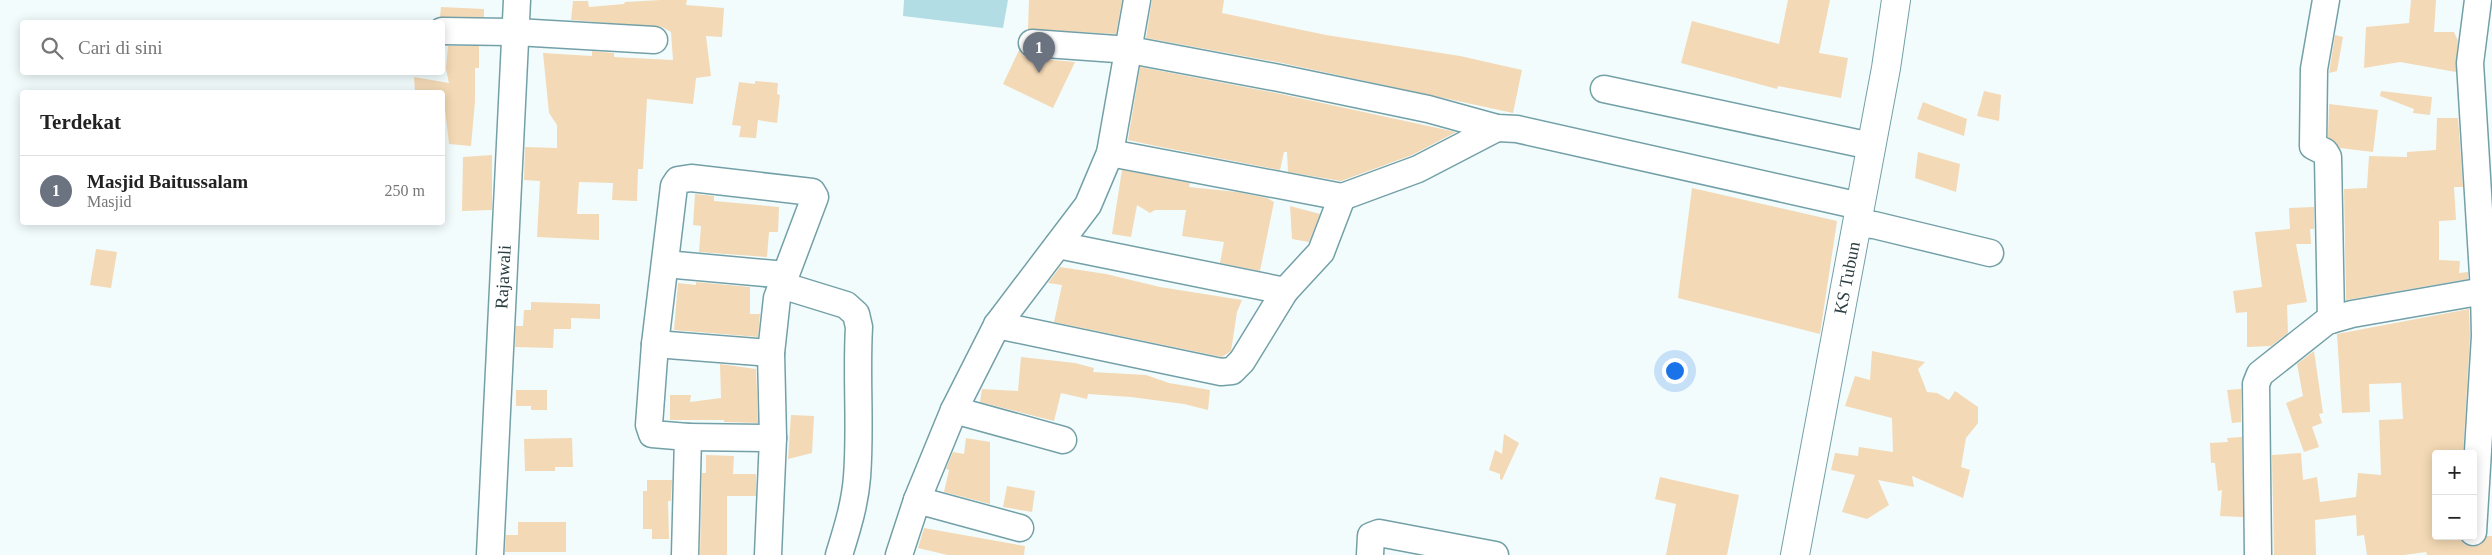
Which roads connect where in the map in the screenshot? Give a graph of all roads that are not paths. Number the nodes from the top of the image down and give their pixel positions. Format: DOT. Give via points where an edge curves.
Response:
graph roads {
  1 [pos="517,0"];
  2 [pos="1138,0"];
  3 [pos="1896,0"];
  4 [pos="2326,0"];
  5 [pos="2481,12"];
  6 [pos="445,31"];
  7 [pos="516,32"];
  8 [pos="654,40"];
  9 [pos="1032,44"];
  10 [pos="1130,50"];
  11 [pos="1604,89"];
  12 [pos="1497,128"];
  13 [pos="1872,146"];
  14 [pos="1110,153"];
  15 [pos="1342,197"];
  16 [pos="1859,215"];
  17 [pos="1058,245"];
  18 [pos="1990,253"];
  19 [pos="665,264"];
  20 [pos="784,280"];
  21 [pos="1285,291"];
  22 [pos="2484,291"];
  23 [pos="2331,320"];
  24 [pos="997,325"];
  25 [pos="2488,337"];
  26 [pos="655,344"];
  27 [pos="771,353"];
  28 [pos="954,410"];
  29 [pos="688,438"];
  30 [pos="773,438"];
  31 [pos="1063,440"];
  32 [pos="2476,495"];
  33 [pos="917,500"];
  34 [pos="1020,528"];
  35 [pos="2473,540"];
  36 [pos="490,555"];
  37 [pos="685,555"];
  38 [pos="768,555"];
  39 [pos="839,555"];
  40 [pos="899,555"];
  41 [pos="1370,555"];
  42 [pos="1495,555"];
  43 [pos="1795,555"];
  44 [pos="2258,555"];
  45 [pos="2472,555"];
  1 -- 7 [label="street, Rajawali"];
  2 -- 10 [label="street"];
  3 -- 13 [label="main road, KS Tubun"];
  4 -- 23 [label="street" via="2314,69 2313,146 2328,157"];
  5 -- 22 [label="street" via="2470,63"];
  6 -- 7 [label="street"];
  7 -- 8 [label="street"];
  7 -- 36 [label="street, Rajawali"];
  9 -- 10 [label="street"];
  10 -- 12 [label="street" via="1419,107"];
  10 -- 14 [label="street"];
  11 -- 13 [label="street"];
  12 -- 15 [label="street" via="1418,169"];
  12 -- 16 [label="street" via="1517,129"];
  13 -- 16 [label="main road, KS Tubun"];
  14 -- 15 [label="street"];
  14 -- 17 [label="street" via="1088,205"];
  15 -- 21 [label="street" via="1321,252"];
  16 -- 18 [label="street" via="1874,225"];
  16 -- 43 [label="main road, KS Tubun"];
  17 -- 21 [label="street"];
  17 -- 24 [label="street"];
  19 -- 20 [label="street"];
  19 -- 20 [label="street" via="674,186 678,180 705,178 814,193 815,200"];
  19 -- 26 [label="street"];
  20 -- 27 [label="street" via="777,298"];
  20 -- 39 [label="street" via="846,305 856,314 859,327 857,477 853,508"];
  21 -- 24 [label="street" via="1242,361 1232,371 1220,372"];
  22 -- 23 [label="street"];
  22 -- 25 [label="street"];
  23 -- 44 [label="street" via="2260,374 2256,384"];
  24 -- 28 [label="street"];
  25 -- 32 [label="street"];
  26 -- 27 [label="street"];
  26 -- 29 [label="street" via="650,429 652,434"];
  27 -- 30 [label="street"];
  28 -- 31 [label="street"];
  28 -- 33 [label="street"];
  29 -- 30 [label="street"];
  29 -- 37 [label="street"];
  30 -- 38 [label="street"];
  33 -- 34 [label="street"];
  33 -- 40 [label="street"];
  35 -- 45 [label="street"];
  41 -- 42 [label="street" via="1371,536 1379,533"];
}
